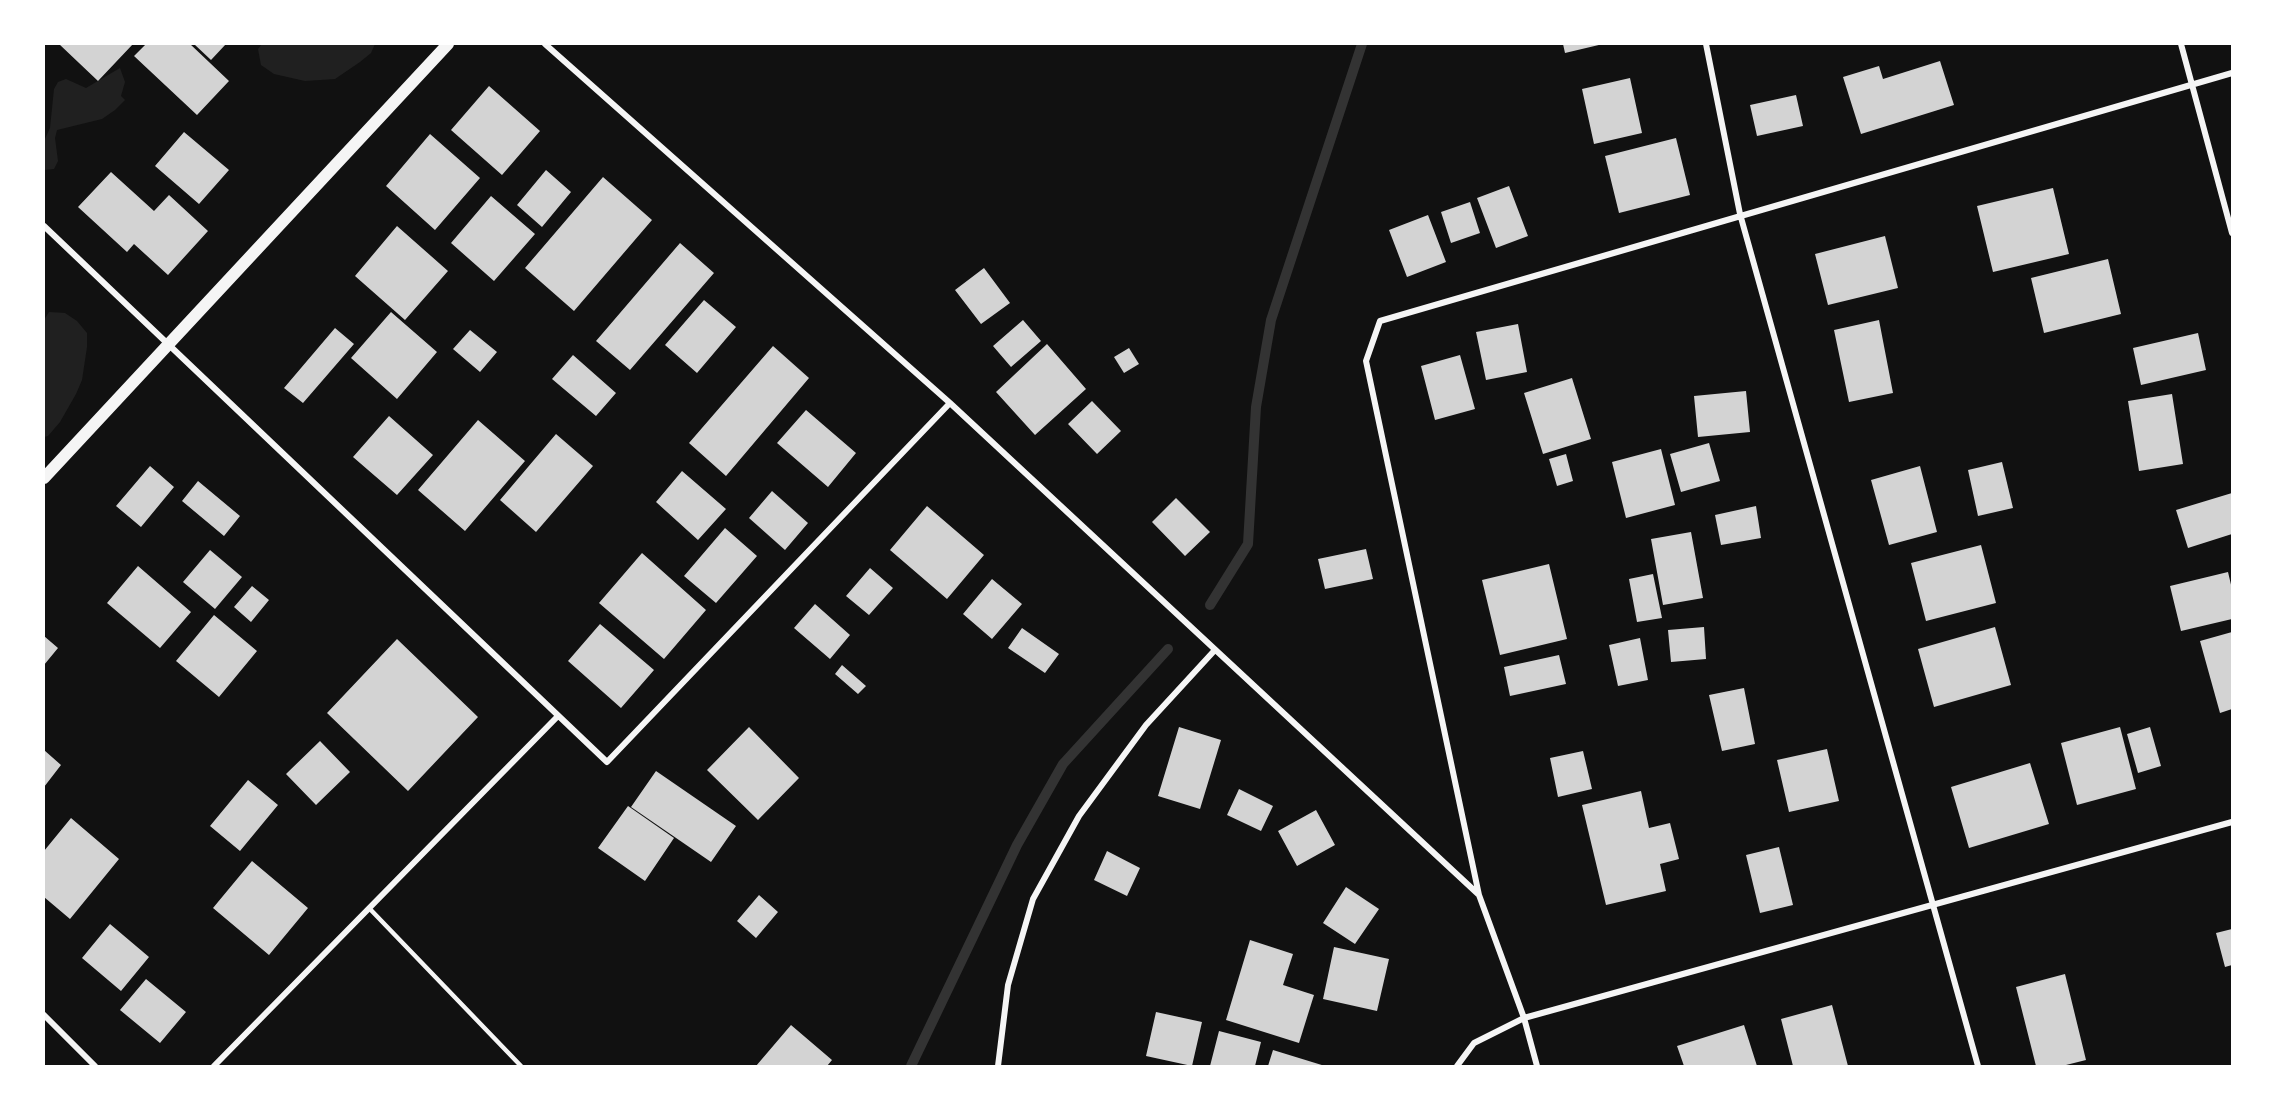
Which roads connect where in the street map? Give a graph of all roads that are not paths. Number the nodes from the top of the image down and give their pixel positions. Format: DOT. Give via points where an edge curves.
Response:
graph roads {
  1 [pos="448,44"];
  2 [pos="545,44"];
  3 [pos="1706,44"];
  4 [pos="2181,44"];
  5 [pos="2232,73"];
  6 [pos="2192,84"];
  7 [pos="1740,214"];
  8 [pos="44,226"];
  9 [pos="2232,233"];
  10 [pos="168,344"];
  11 [pos="950,403"];
  12 [pos="44,478"];
  13 [pos="1214,651"];
  14 [pos="558,716"];
  15 [pos="2232,822"];
  16 [pos="1479,895"];
  17 [pos="1931,906"];
  18 [pos="369,908"];
  19 [pos="44,1016"];
  20 [pos="1524,1018"];
  21 [pos="95,1066"];
  22 [pos="214,1066"];
  23 [pos="521,1066"];
  24 [pos="998,1066"];
  25 [pos="1457,1066"];
  26 [pos="1537,1066"];
  27 [pos="1978,1066"];
  1 -- 10 [label="main road"];
  2 -- 11 [label="street"];
  3 -- 7 [label="street"];
  4 -- 6 [label="street"];
  5 -- 6 [label="street"];
  6 -- 7 [label="street"];
  6 -- 9 [label="street"];
  7 -- 16 [label="street" via="1380,321 1366,361"];
  7 -- 17 [label="street"];
  8 -- 10 [label="street"];
  10 -- 12 [label="main road"];
  10 -- 14 [label="street"];
  11 -- 13 [label="street"];
  11 -- 14 [label="street" via="607,762"];
  13 -- 16 [label="street"];
  13 -- 24 [label="street" via="1146,725 1079,816 1033,899 1008,985"];
  14 -- 18 [label="street"];
  15 -- 17 [label="street"];
  16 -- 20 [label="street"];
  17 -- 20 [label="street"];
  17 -- 27 [label="street"];
  18 -- 22 [label="street"];
  18 -- 23 [label="lane"];
  19 -- 21 [label="street"];
  20 -- 25 [label="street" via="1474,1043"];
  20 -- 26 [label="street"];
}
